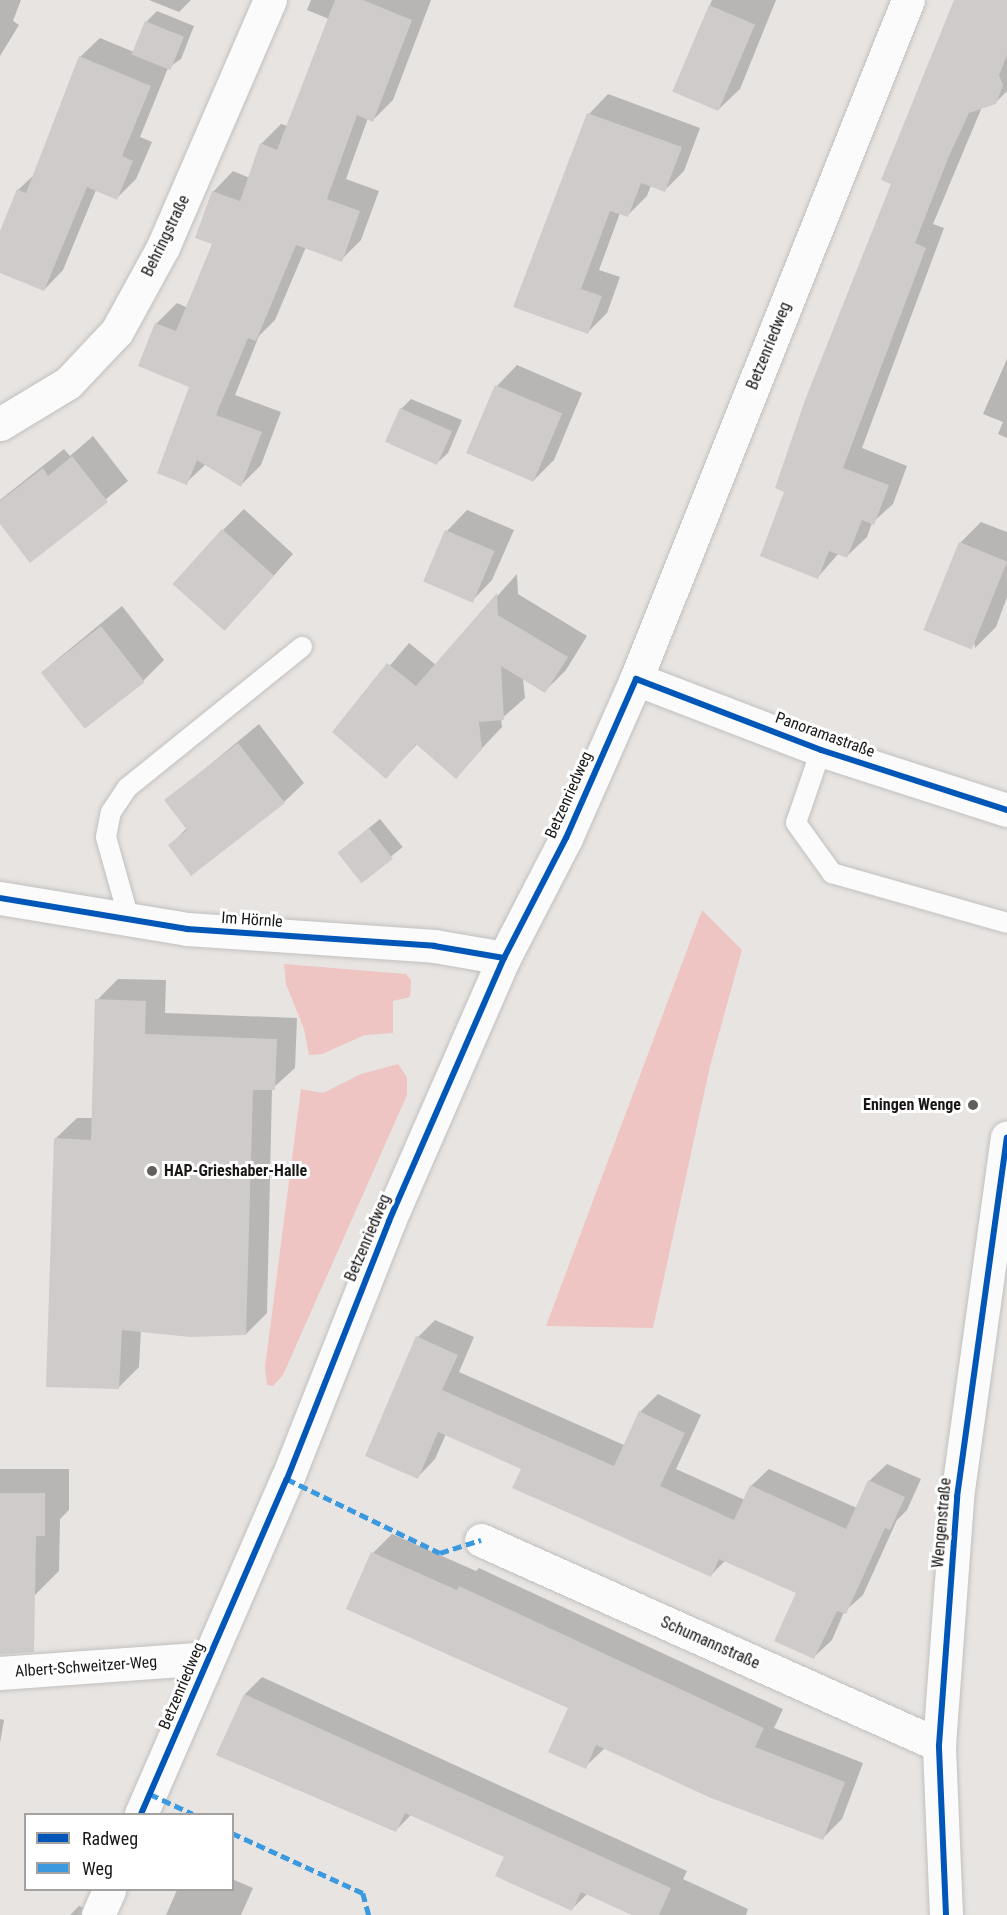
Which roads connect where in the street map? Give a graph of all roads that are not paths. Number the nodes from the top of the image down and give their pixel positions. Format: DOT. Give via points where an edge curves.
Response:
graph roads {
  1 [pos="270,0"];
  2 [pos="908,0"];
  3 [pos="0,424"];
  4 [pos="302,647"];
  5 [pos="636,679"];
  6 [pos="821,750"];
  7 [pos="1007,810"];
  8 [pos="0,898"];
  9 [pos="129,919"];
  10 [pos="1007,923"];
  11 [pos="504,958"];
  12 [pos="1007,1137"];
  13 [pos="481,1540"];
  14 [pos="208,1658"];
  15 [pos="0,1673"];
  16 [pos="939,1745"];
  17 [pos="142,1813"];
  18 [pos="109,1891"];
  19 [pos="98,1915"];
  20 [pos="946,1915"];
  1 -- 3 [label="street, Behringstraße" via="164,247 117,331 68,383"];
  2 -- 5 [label="street, Betzenriedweg"];
  4 -- 9 [label="lane" via="127,788 111,812 106,837"];
  5 -- 6 [label="street, Panoramastraße"];
  5 -- 11 [label="street, Betzenriedweg" via="566,838"];
  6 -- 7 [label="street, Panoramastraße"];
  6 -- 10 [label="lane" via="796,823 832,873"];
  8 -- 9 [label="street, Im Hörnle"];
  9 -- 11 [label="street, Im Hörnle" via="187,929 434,946"];
  11 -- 14 [label="street, Betzenriedweg" via="389,1221 287,1479"];
  12 -- 16 [label="street, Wengenstraße" via="957,1497"];
  13 -- 16 [label="street, Schumannstraße"];
  14 -- 15 [label="street, Albert-Schweitzer-Weg"];
  14 -- 17 [label="street, Betzenriedweg"];
  16 -- 20 [label="street, Wengenstraße"];
  18 -- 19 [label="street"];
}
